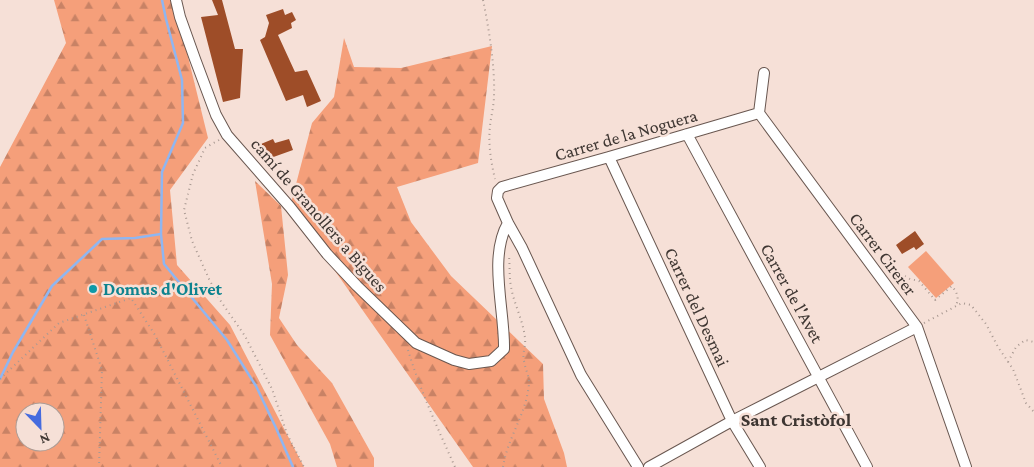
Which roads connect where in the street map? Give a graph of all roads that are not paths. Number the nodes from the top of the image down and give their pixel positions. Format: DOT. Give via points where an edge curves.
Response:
graph roads {
  1 [pos="176,0"];
  2 [pos="764,73"];
  3 [pos="759,113"];
  4 [pos="687,134"];
  5 [pos="610,157"];
  6 [pos="508,223"];
  7 [pos="918,327"];
  8 [pos="819,377"];
  9 [pos="732,422"];
  10 [pos="638,467"];
  11 [pos="649,467"];
  12 [pos="760,467"];
  13 [pos="867,467"];
  14 [pos="966,467"];
  1 -- 6 [label="street, camí de Granollers a Bigues" via="194,59 227,134 327,254 416,343 469,364 491,361 504,349 499,250"];
  2 -- 3 [label="street"];
  3 -- 4 [label="street, Carrer de la Noguera"];
  3 -- 7 [label="street, Carrer Cirerer"];
  4 -- 5 [label="street, Carrer de la Noguera"];
  4 -- 8 [label="street, Carrer de l'Avet"];
  5 -- 6 [label="street, Carrer de la Noguera" via="500,189 497,198"];
  5 -- 9 [label="street, Carrer del Desmai"];
  6 -- 10 [label="street" via="581,375"];
  7 -- 8 [label="street"];
  7 -- 14 [label="street, Carrer Cirerer"];
  8 -- 9 [label="street"];
  8 -- 13 [label="street, Carrer de l'Avet"];
  9 -- 11 [label="street"];
  9 -- 12 [label="street, Carrer del Desmai"];
}
